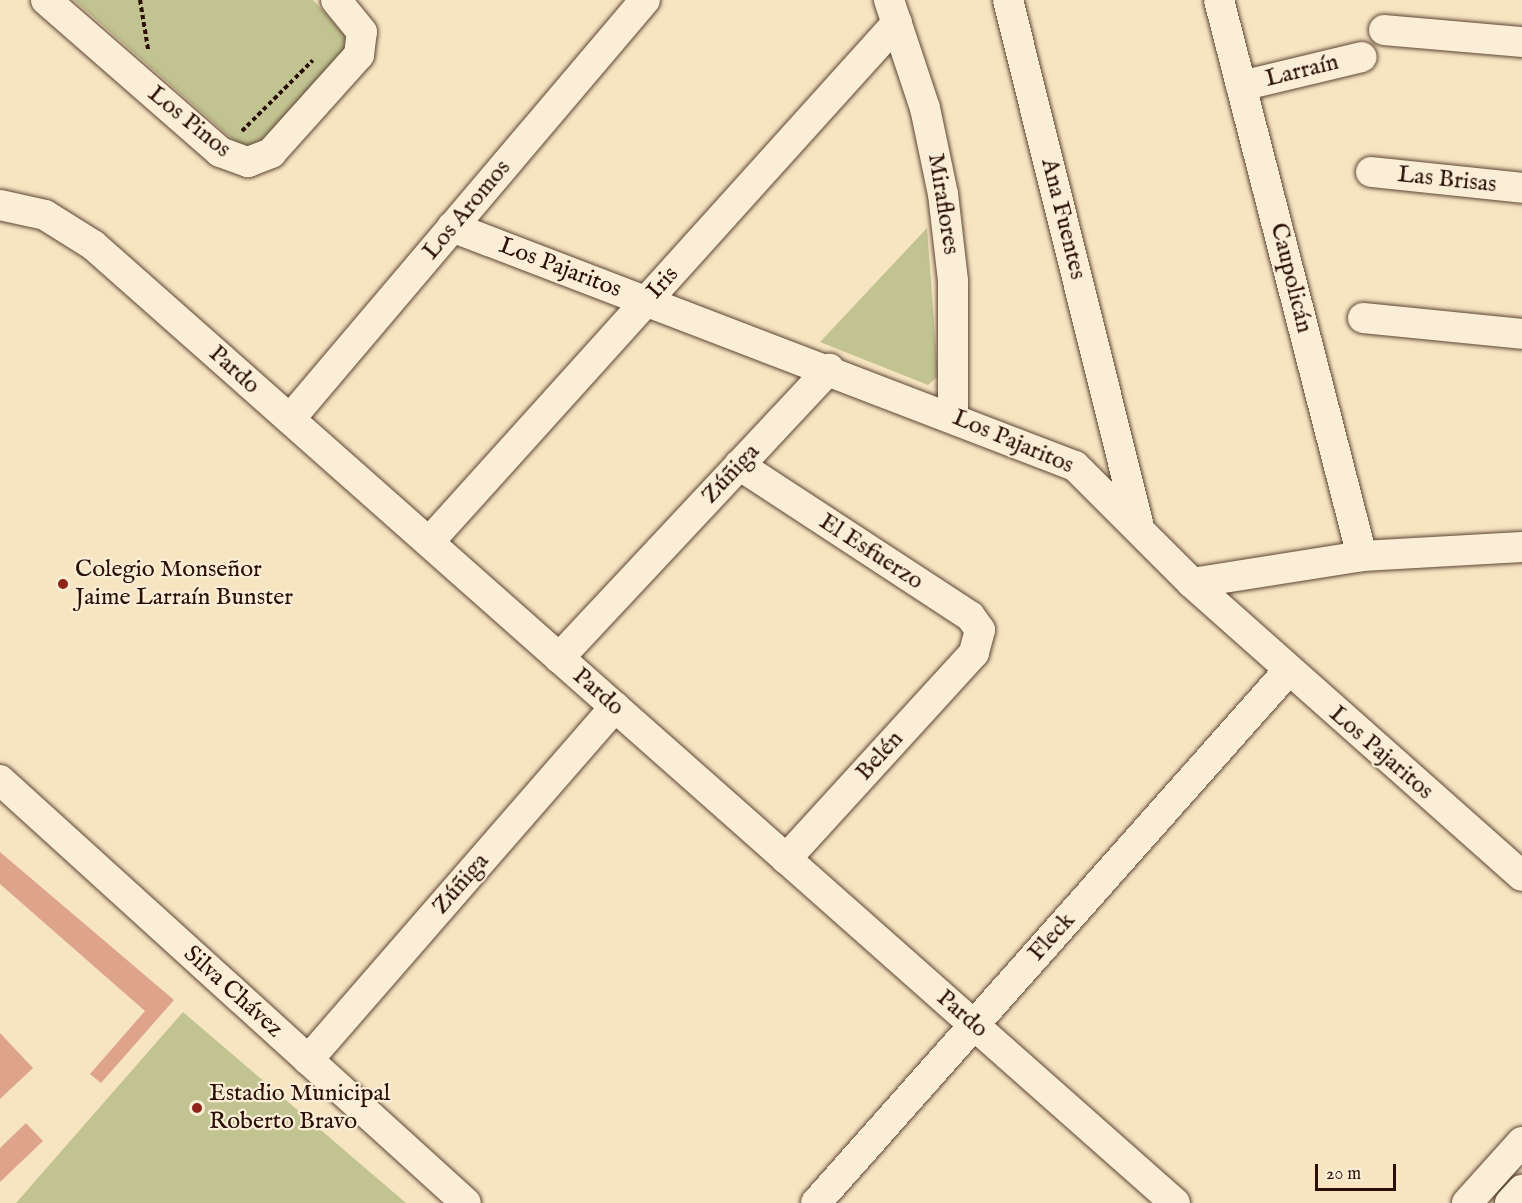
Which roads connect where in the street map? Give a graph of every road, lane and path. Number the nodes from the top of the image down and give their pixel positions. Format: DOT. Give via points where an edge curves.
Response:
graph roads {
  1 [pos="46,0"];
  2 [pos="140,0"];
  3 [pos="336,0"];
  4 [pos="1008,0"];
  5 [pos="1219,0"];
  6 [pos="642,1"];
  7 [pos="893,12"];
  8 [pos="1384,30"];
  9 [pos="1522,42"];
  10 [pos="322,51"];
  11 [pos="156,56"];
  12 [pos="1362,57"];
  13 [pos="1241,86"];
  14 [pos="234,123"];
  15 [pos="243,130"];
  16 [pos="220,152"];
  17 [pos="1371,172"];
  18 [pos="1522,188"];
  19 [pos="2,208"];
  20 [pos="452,227"];
  21 [pos="648,300"];
  22 [pos="1363,318"];
  23 [pos="1522,334"];
  24 [pos="829,369"];
  25 [pos="953,415"];
  26 [pos="290,419"];
  27 [pos="1118,438"];
  28 [pos="739,465"];
  29 [pos="1091,478"];
  30 [pos="1138,523"];
  31 [pos="429,542"];
  32 [pos="1522,547"];
  33 [pos="1362,556"];
  34 [pos="1192,583"];
  35 [pos="974,653"];
  36 [pos="559,658"];
  37 [pos="1288,671"];
  38 [pos="615,707"];
  39 [pos="1,782"];
  40 [pos="786,859"];
  41 [pos="1522,876"];
  42 [pos="974,1025"];
  43 [pos="308,1060"];
  44 [pos="1522,1142"];
  45 [pos="1522,1190"];
  46 [pos="466,1203"];
  47 [pos="816,1203"];
  48 [pos="1175,1203"];
  49 [pos="1467,1203"];
  50 [pos="1510,1203"];
  1 -- 16 [label="street, Los Pinos"];
  2 -- 11 [label="path" via="147,49"];
  3 -- 16 [label="street, Los Pinos" via="362,32 355,62 271,153 248,162"];
  4 -- 27 [label="street, Ana Fuentes"];
  5 -- 13 [label="street, Caupolicán"];
  6 -- 20 [label="street, Los Aromos"];
  7 -- 21 [label="street, Iris"];
  7 -- 25 [label="street, Miraflores" via="925,108 943,194 953,281"];
  8 -- 9 [label="street"];
  10 -- 15 [label="path"];
  12 -- 13 [label="street, Larraín"];
  13 -- 33 [label="street, Caupolicán"];
  14 -- 15 [label="path"];
  15 -- 16 [label="path"];
  17 -- 18 [label="street, Las Brisas"];
  19 -- 26 [label="street, Pardo" via="45,215 78,233"];
  20 -- 21 [label="street, Los Pajaritos"];
  20 -- 26 [label="street, Los Aromos"];
  21 -- 24 [label="street, Los Pajaritos"];
  21 -- 31 [label="street, Iris"];
  22 -- 23 [label="street"];
  24 -- 25 [label="street, Los Pajaritos"];
  24 -- 28 [label="street, Zúñiga"];
  25 -- 29 [label="street, Los Pajaritos" via="1057,456"];
  26 -- 31 [label="street, Pardo"];
  27 -- 29 [label="street"];
  27 -- 30 [label="street, Ana Fuentes"];
  28 -- 35 [label="street, El Esfuerzo" via="969,616 980,630"];
  28 -- 36 [label="street, Zúñiga"];
  29 -- 30 [label="street, Los Pajaritos"];
  30 -- 34 [label="street, Los Pajaritos"];
  31 -- 36 [label="street, Pardo"];
  32 -- 33 [label="street"];
  33 -- 34 [label="street"];
  34 -- 37 [label="street, Los Pajaritos"];
  35 -- 40 [label="street, Belén"];
  36 -- 38 [label="street, Pardo"];
  37 -- 41 [label="street, Los Pajaritos"];
  37 -- 42 [label="street, Fleck"];
  38 -- 40 [label="street, Pardo"];
  38 -- 43 [label="street, Zúñiga"];
  39 -- 43 [label="street, Silva Chávez"];
  40 -- 42 [label="street, Pardo"];
  42 -- 47 [label="street, Fleck"];
  42 -- 48 [label="street, Pardo"];
  43 -- 46 [label="street, Silva Chávez"];
  44 -- 49 [label="street"];
  45 -- 50 [label="street"];
}
